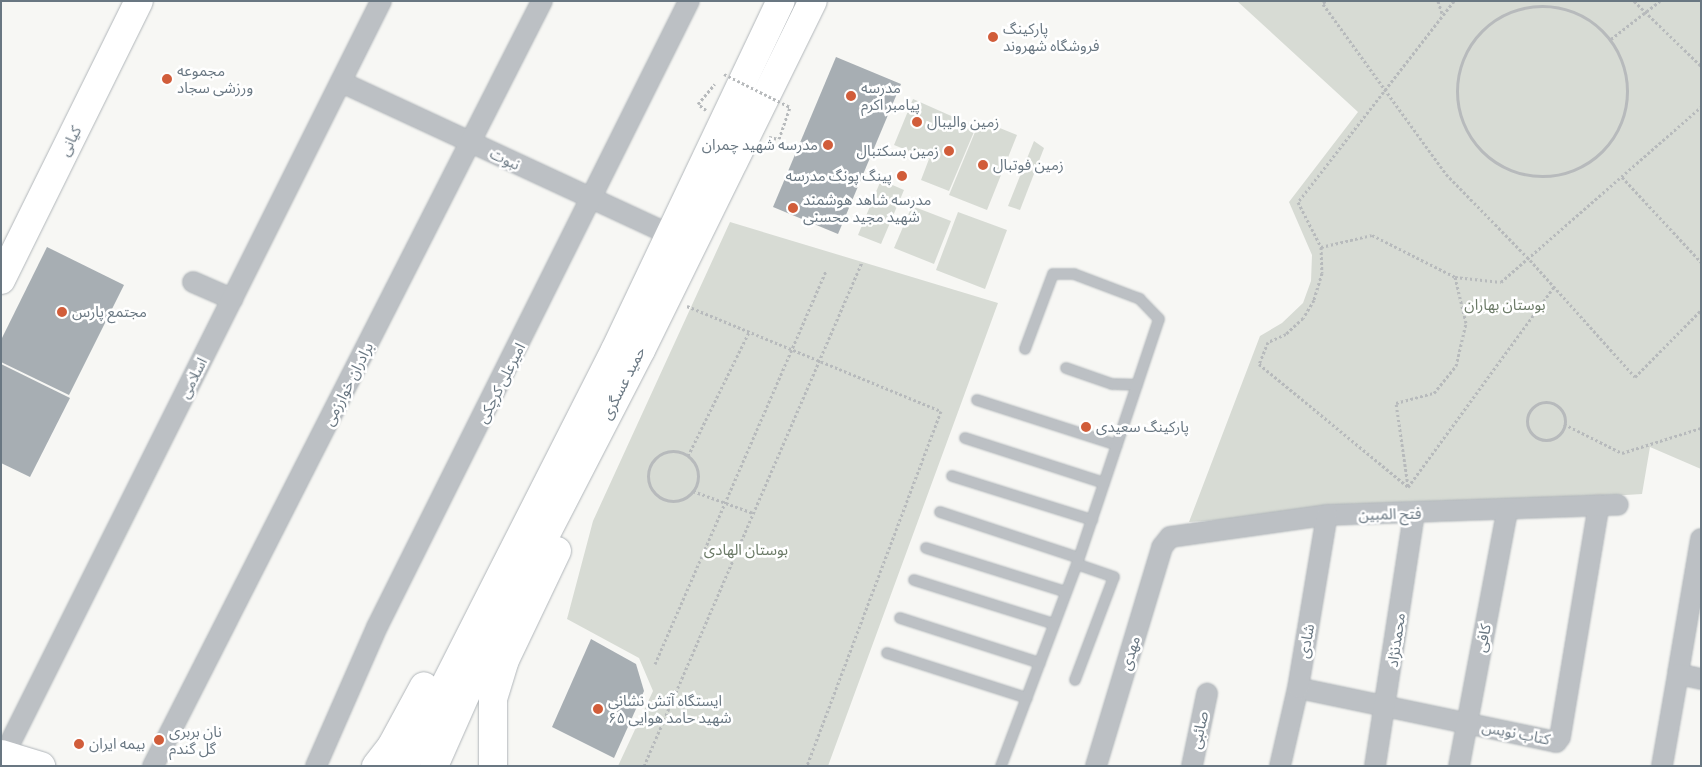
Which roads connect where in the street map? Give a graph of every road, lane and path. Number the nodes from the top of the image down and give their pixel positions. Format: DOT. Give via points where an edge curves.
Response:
graph roads {
  1 [pos="139,1"];
  2 [pos="381,1"];
  3 [pos="542,1"];
  4 [pos="689,1"];
  5 [pos="781,1"];
  6 [pos="813,1"];
  7 [pos="1325,1"];
  8 [pos="1438,1"];
  9 [pos="1454,1"];
  10 [pos="1634,1"];
  11 [pos="1660,1"];
  12 [pos="1442,13"];
  13 [pos="1646,14"];
  14 [pos="1610,40"];
  15 [pos="1701,66"];
  16 [pos="341,82"];
  17 [pos="1384,88"];
  18 [pos="698,104"];
  19 [pos="1701,107"];
  20 [pos="780,139"];
  21 [pos="470,143"];
  22 [pos="1622,177"];
  23 [pos="592,199"];
  24 [pos="697,237"];
  25 [pos="666,242"];
  26 [pos="1321,247"];
  27 [pos="1530,260"];
  28 [pos="862,262"];
  29 [pos="1701,262"];
  30 [pos="826,271"];
  31 [pos="1455,277"];
  32 [pos="1,280"];
  33 [pos="193,282"];
  34 [pos="1554,287"];
  35 [pos="232,299"];
  36 [pos="672,300"];
  37 [pos="1701,310"];
  38 [pos="749,332"];
  39 [pos="792,349"];
  40 [pos="1025,349"];
  41 [pos="820,361"];
  42 [pos="1066,368"];
  43 [pos="1137,385"];
  44 [pos="978,400"];
  45 [pos="1564,424"];
  46 [pos="1701,428"];
  47 [pos="965,438"];
  48 [pos="1117,445"];
  49 [pos="688,456"];
  50 [pos="952,476"];
  51 [pos="1104,483"];
  52 [pos="1408,487"];
  53 [pos="693,491"];
  54 [pos="725,503"];
  55 [pos="1608,505"];
  56 [pos="1507,510"];
  57 [pos="940,512"];
  58 [pos="753,514"];
  59 [pos="1414,514"];
  60 [pos="1327,516"];
  61 [pos="1092,520"];
  62 [pos="1701,539"];
  63 [pos="1166,541"];
  64 [pos="926,548"];
  65 [pos="1078,561"];
  66 [pos="914,580"];
  67 [pos="1066,592"];
  68 [pos="900,618"];
  69 [pos="1054,624"];
  70 [pos="887,653"];
  71 [pos="1040,663"];
  72 [pos="655,664"];
  73 [pos="1678,674"];
  74 [pos="1701,679"];
  75 [pos="1075,680"];
  76 [pos="1298,688"];
  77 [pos="1207,694"];
  78 [pos="1027,698"];
  79 [pos="1386,706"];
  80 [pos="1466,723"];
  81 [pos="3,754"];
  82 [pos="494,761"];
  83 [pos="41,766"];
  84 [pos="153,766"];
  85 [pos="316,766"];
  86 [pos="376,766"];
  87 [pos="404,766"];
  88 [pos="434,766"];
  89 [pos="644,766"];
  90 [pos="807,766"];
  91 [pos="1002,766"];
  92 [pos="1096,766"];
  93 [pos="1192,766"];
  94 [pos="1280,766"];
  95 [pos="1375,766"];
  96 [pos="1458,766"];
  97 [pos="1662,766"];
  1 -- 32 [label="main road, کیانی"];
  2 -- 16 [label="street, اسلامی"];
  3 -- 21 [label="street, برادران خوارزمی"];
  4 -- 23 [label="street, امیرعلی کرچکی"];
  5 -- 25 [label="main road, حمید عسگری"];
  6 -- 24 [label="main road, حمید عسگری"];
  7 -- 17 [label="path" via="1323,4"];
  8 -- 12 [label="path"];
  9 -- 12 [label="path"];
  10 -- 13 [label="path"];
  11 -- 13 [label="path"];
  12 -- 17 [label="path"];
  13 -- 14 [label="path"];
  13 -- 15 [label="path"];
  14 -- 14 [label="path" via="1590,19 1563,7 1534,5 1505,13 1482,30 1464,54 1457,83 1459,112 1470,137 1488,157 1512,171 1539,176 1566,173 1590,161 1614,134 1623,118 1627,91 1623,64"];
  16 -- 21 [label="street, نبوت"];
  16 -- 35 [label="street, اسلامی"];
  17 -- 26 [label="path" via="1298,202"];
  17 -- 27 [label="path" via="1446,174"];
  18 -- 20 [label="path, bridge" via="724,74 790,107"];
  19 -- 22 [label="path"];
  21 -- 23 [label="street, نبوت"];
  21 -- 84 [label="street, برادران خوارزمی"];
  22 -- 27 [label="path"];
  22 -- 29 [label="path"];
  23 -- 25 [label="street, نبوت"];
  23 -- 85 [label="street, امیرعلی کرچکی" via="377,628"];
  24 -- 36 [label="main road"];
  24 -- 88 [label="main road, حمید عسگری" via="480,660"];
  25 -- 86 [label="main road" via="599,344 391,748"];
  25 -- 87 [label="main road, حمید عسگری" via="615,350"];
  26 -- 31 [label="path" via="1372,235"];
  26 -- 52 [label="path" via="1322,273 1314,300 1303,318 1286,334 1268,342 1259,364"];
  27 -- 31 [label="path" via="1501,282"];
  27 -- 34 [label="path"];
  28 -- 41 [label="path"];
  30 -- 39 [label="path"];
  31 -- 52 [label="path" via="1466,322 1456,366 1434,393 1396,403"];
  33 -- 35 [label="street"];
  34 -- 37 [label="path" via="1635,378"];
  34 -- 52 [label="path"];
  35 -- 81 [label="street, اسلامی"];
  36 -- 38 [label="path"];
  36 -- 82 [label="main road" via="646,365 504,662 493,699"];
  38 -- 39 [label="path"];
  38 -- 49 [label="path"];
  39 -- 41 [label="path"];
  39 -- 54 [label="path"];
  40 -- 43 [label="lane" via="1053,274 1074,274 1140,299 1159,319"];
  41 -- 58 [label="path"];
  41 -- 90 [label="path" via="942,411"];
  42 -- 43 [label="lane" via="1112,384"];
  43 -- 48 [label="lane"];
  44 -- 48 [label="lane"];
  45 -- 45 [label="path" via="1558,407 1546,402 1534,407 1527,417 1532,434 1542,440 1559,434"];
  45 -- 46 [label="path" via="1622,453"];
  47 -- 51 [label="lane"];
  48 -- 51 [label="lane"];
  49 -- 53 [label="path" via="697,469"];
  49 -- 53 [label="path" via="673,451 657,457 648,479 656,494 670,501 687,497"];
  50 -- 61 [label="lane"];
  51 -- 61 [label="lane"];
  53 -- 54 [label="path"];
  54 -- 58 [label="path"];
  54 -- 72 [label="path"];
  55 -- 56 [label="street, فتح المبین"];
  55 -- 80 [label="street, کتاب نویس" via="1560,737 1556,742 1549,742"];
  56 -- 59 [label="street, فتح المبین"];
  56 -- 80 [label="street, کافی"];
  57 -- 65 [label="lane"];
  58 -- 89 [label="path"];
  59 -- 60 [label="street, فتح المبین"];
  59 -- 79 [label="street, محمدنژاد"];
  60 -- 63 [label="street, فتح المبین" via="1170,537"];
  60 -- 76 [label="street, شادی"];
  61 -- 65 [label="lane"];
  62 -- 73 [label="street"];
  63 -- 92 [label="street, مهدی"];
  64 -- 67 [label="lane"];
  65 -- 67 [label="lane"];
  65 -- 75 [label="lane" via="1114,576"];
  66 -- 69 [label="lane"];
  67 -- 69 [label="lane"];
  68 -- 71 [label="lane"];
  69 -- 71 [label="lane"];
  70 -- 78 [label="lane"];
  71 -- 78 [label="lane"];
  73 -- 74 [label="street"];
  73 -- 97 [label="street"];
  76 -- 79 [label="street, کتاب نویس"];
  76 -- 94 [label="street, شادی"];
  77 -- 93 [label="street, صائبی"];
  78 -- 91 [label="lane"];
  79 -- 80 [label="street, کتاب نویس"];
  79 -- 95 [label="street, محمدنژاد"];
  80 -- 96 [label="street, کافی"];
  81 -- 83 [label="main road"];
}
